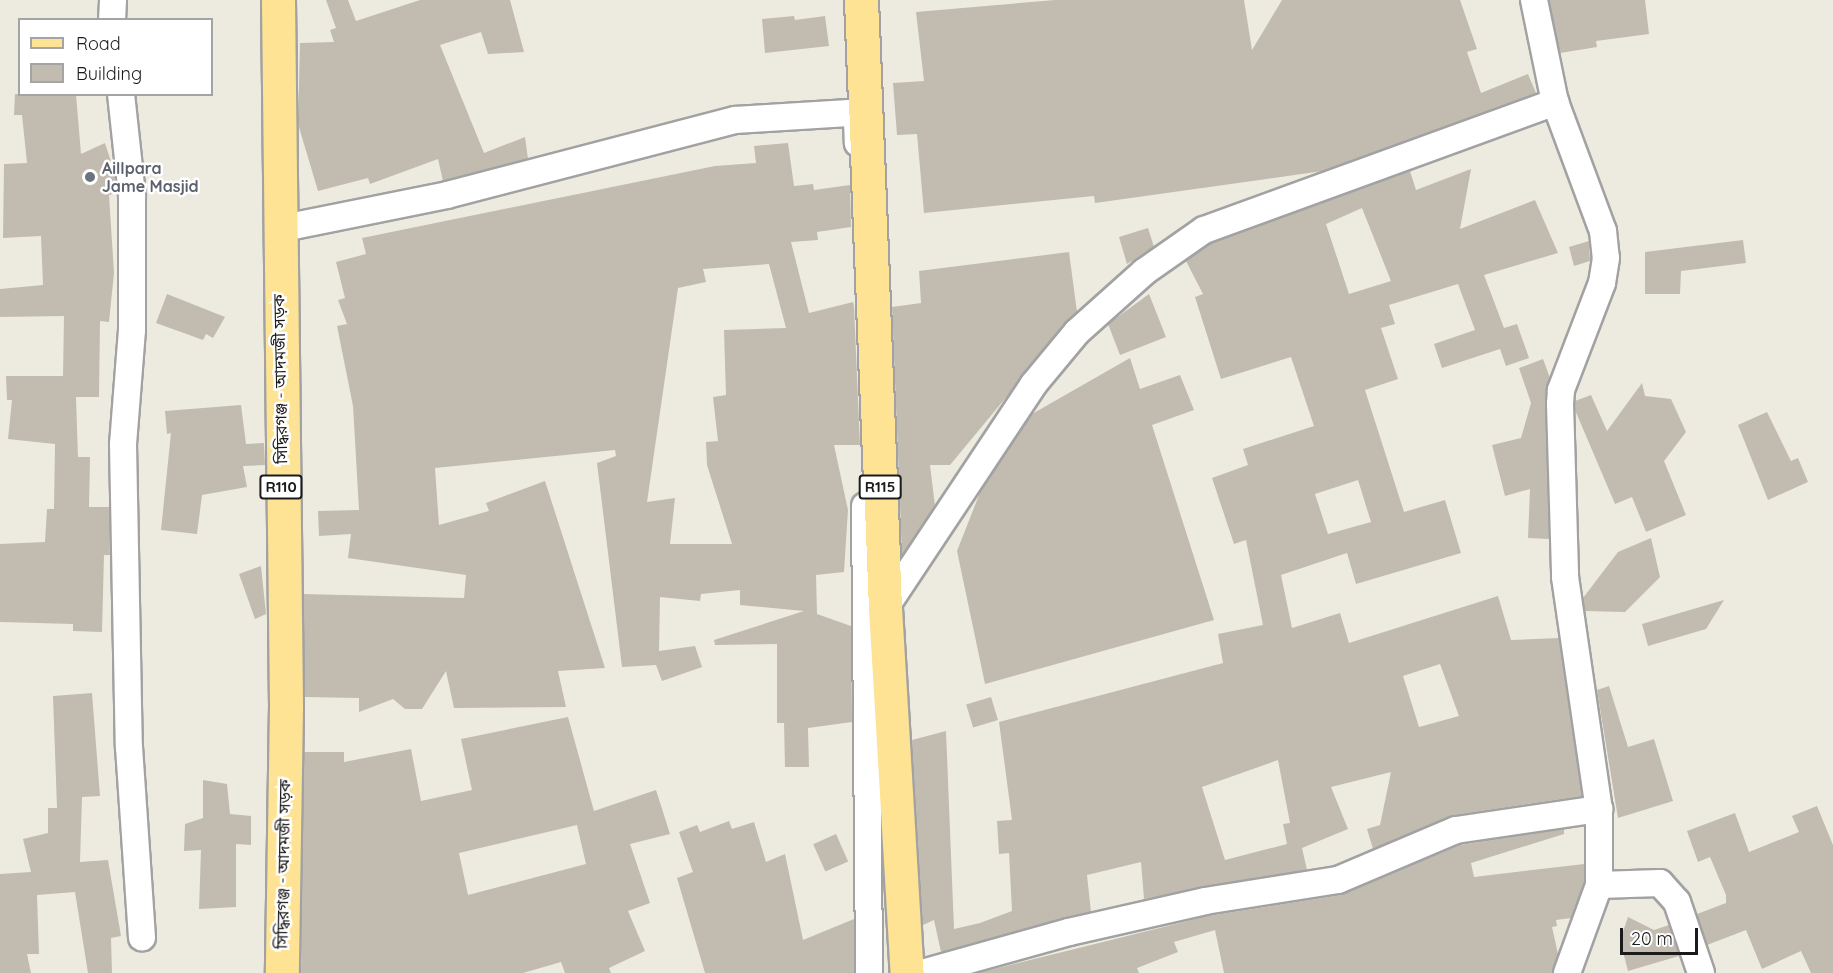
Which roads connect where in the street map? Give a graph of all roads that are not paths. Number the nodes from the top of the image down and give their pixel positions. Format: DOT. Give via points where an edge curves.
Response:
graph roads {
  1 [pos="113,0"];
  2 [pos="278,0"];
  3 [pos="861,0"];
  4 [pos="1534,0"];
  5 [pos="112,18"];
  6 [pos="121,96"];
  7 [pos="1555,102"];
  8 [pos="279,229"];
  9 [pos="885,609"];
  10 [pos="1599,809"];
  11 [pos="1599,885"];
  12 [pos="142,938"];
  13 [pos="282,973"];
  14 [pos="869,973"];
  15 [pos="907,973"];
  16 [pos="922,973"];
  17 [pos="1567,973"];
  18 [pos="1701,973"];
  1 -- 5 [label="street"];
  2 -- 8 [label="main road, সিদ্ধিরগঞ্জ - আদমজী সড়ক / R110"];
  3 -- 9 [label="main road, R115"];
  4 -- 7 [label="street"];
  6 -- 12 [label="street" via="132,196 132,330 123,444 129,747"];
  7 -- 9 [label="street" via="1204,230 1144,272 1077,332 1033,385"];
  7 -- 10 [label="street" via="1603,231 1606,258 1602,283 1561,390 1560,404 1565,577"];
  8 -- 13 [label="main road, সিদ্ধিরগঞ্জ - আদমজী সড়ক / R110" via="286,706"];
  8 -- 14 [label="street" via="447,195 735,120 810,113 855,116 868,633"];
  9 -- 15 [label="main road, R115"];
  10 -- 11 [label="street"];
  10 -- 16 [label="street" via="1456,830 1338,880 1126,919"];
  11 -- 17 [label="street"];
  11 -- 18 [label="street" via="1660,884 1677,902"];
}
